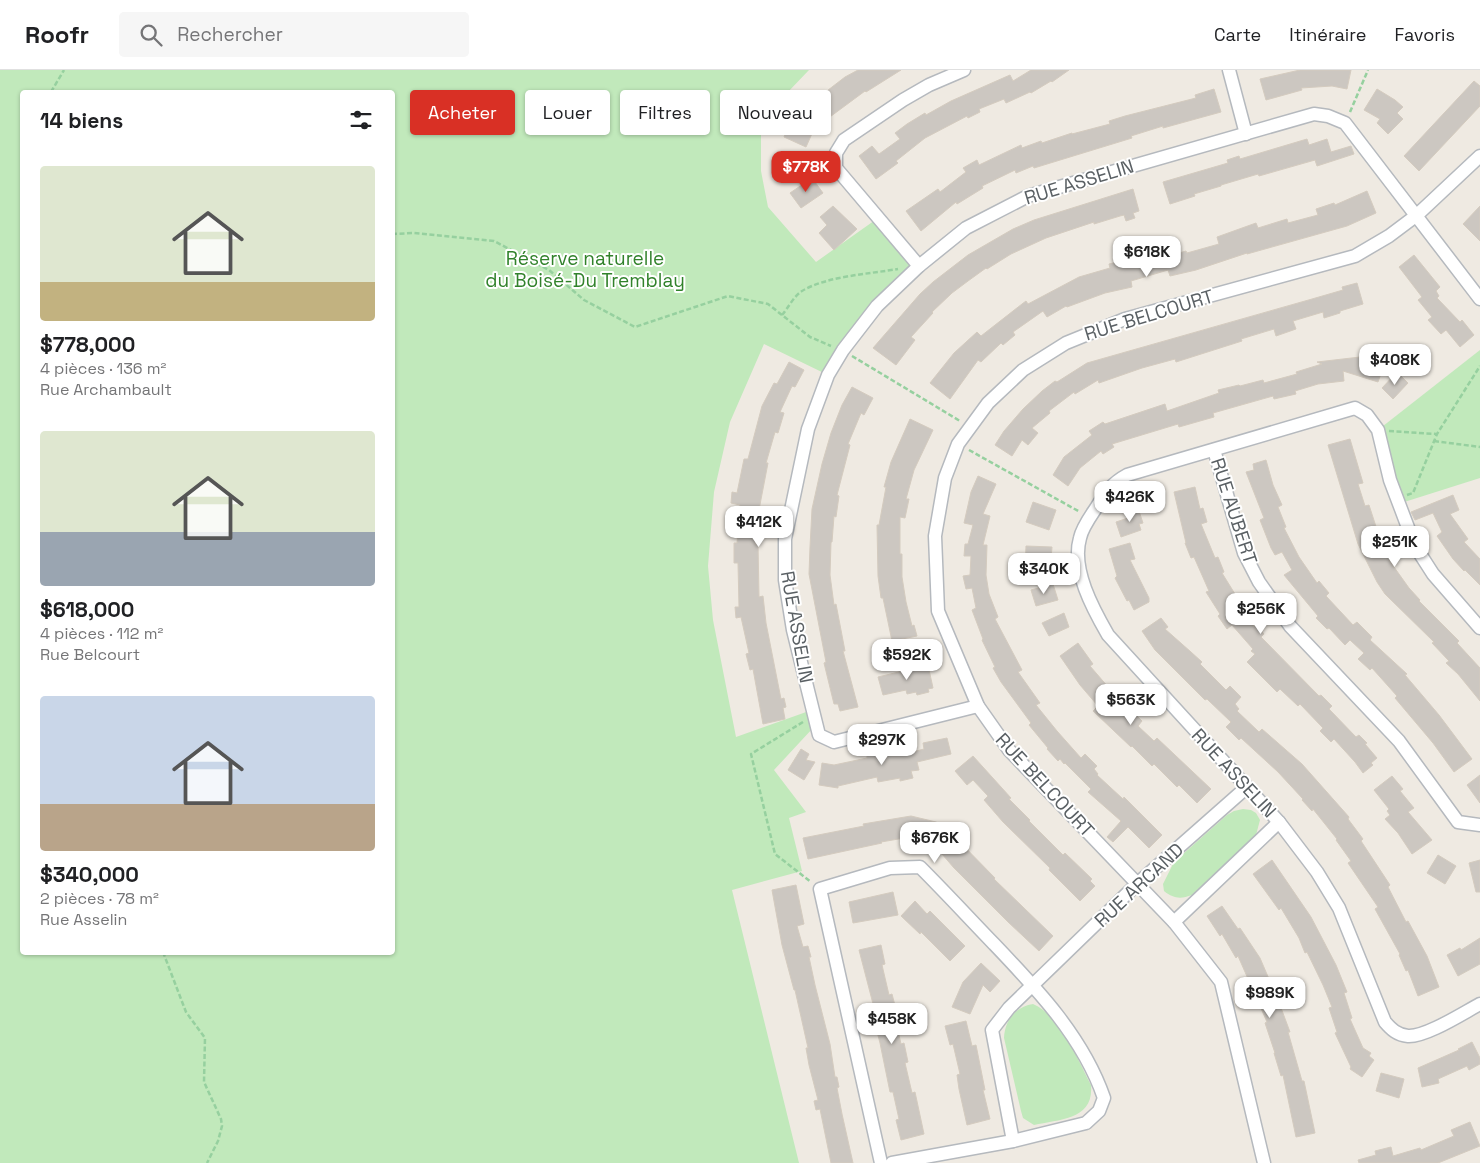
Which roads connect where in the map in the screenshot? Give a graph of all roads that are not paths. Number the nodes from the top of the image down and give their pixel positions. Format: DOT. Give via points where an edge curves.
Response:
graph roads {
  1 [pos="964,70"];
  2 [pos="1229,70"];
  3 [pos="1246,134"];
  4 [pos="1480,156"];
  5 [pos="1418,215"];
  6 [pos="919,266"];
  7 [pos="1480,299"];
  8 [pos="1214,450"];
  9 [pos="1480,628"];
  10 [pos="978,706"];
  11 [pos="1247,788"];
  12 [pos="1280,822"];
  13 [pos="1480,825"];
  14 [pos="1137,884"];
  15 [pos="1174,922"];
  16 [pos="1033,985"];
  17 [pos="1480,1004"];
  18 [pos="1013,1141"];
  19 [pos="881,1163"];
  20 [pos="892,1163"];
  21 [pos="1264,1163"];
  1 -- 6 [label="street" via="903,100 844,140 836,153 836,168"];
  2 -- 3 [label="street"];
  3 -- 5 [label="street, RUE ASSELIN" via="1314,114 1345,123"];
  3 -- 6 [label="street, RUE ASSELIN" via="1028,196 966,228"];
  4 -- 5 [label="street, RUE BELCOURT"];
  5 -- 7 [label="street"];
  5 -- 10 [label="street, RUE BELCOURT" via="1355,256 1126,319 1066,343 1023,370 988,404 958,444 945,478 935,536 938,611"];
  6 -- 10 [label="street, RUE ASSELIN" via="877,306 828,375 808,428 785,540 785,580 819,735 834,742"];
  8 -- 9 [label="street, RUE AUBERT" via="1355,408 1367,415 1378,430 1390,480 1415,546 1433,574"];
  8 -- 11 [label="street, RUE ASSELIN" via="1115,481 1106,490 1080,538 1078,561 1090,604 1108,635"];
  8 -- 13 [label="street, RUE AUBERT" via="1244,553 1259,582 1290,626 1399,740 1458,822"];
  10 -- 14 [label="street, RUE BELCOURT" via="1009,750"];
  11 -- 12 [label="street, RUE ASSELIN"];
  11 -- 14 [label="street, RUE ARCAND"];
  12 -- 15 [label="street"];
  12 -- 17 [label="street, RUE ASSELIN" via="1339,908 1385,1022 1394,1032 1406,1036 1420,1035"];
  14 -- 15 [label="street, RUE BELCOURT"];
  14 -- 16 [label="street, RUE ARCAND"];
  15 -- 21 [label="street, RUE BELCOURT" via="1221,982"];
  16 -- 18 [label="street, RUE ARCAND" via="1008,1008 992,1030"];
  16 -- 18 [label="street" via="1076,1041 1104,1098 1099,1111 1086,1123"];
  16 -- 19 [label="street" via="920,867 890,868 820,889"];
  18 -- 20 [label="street"];
}
